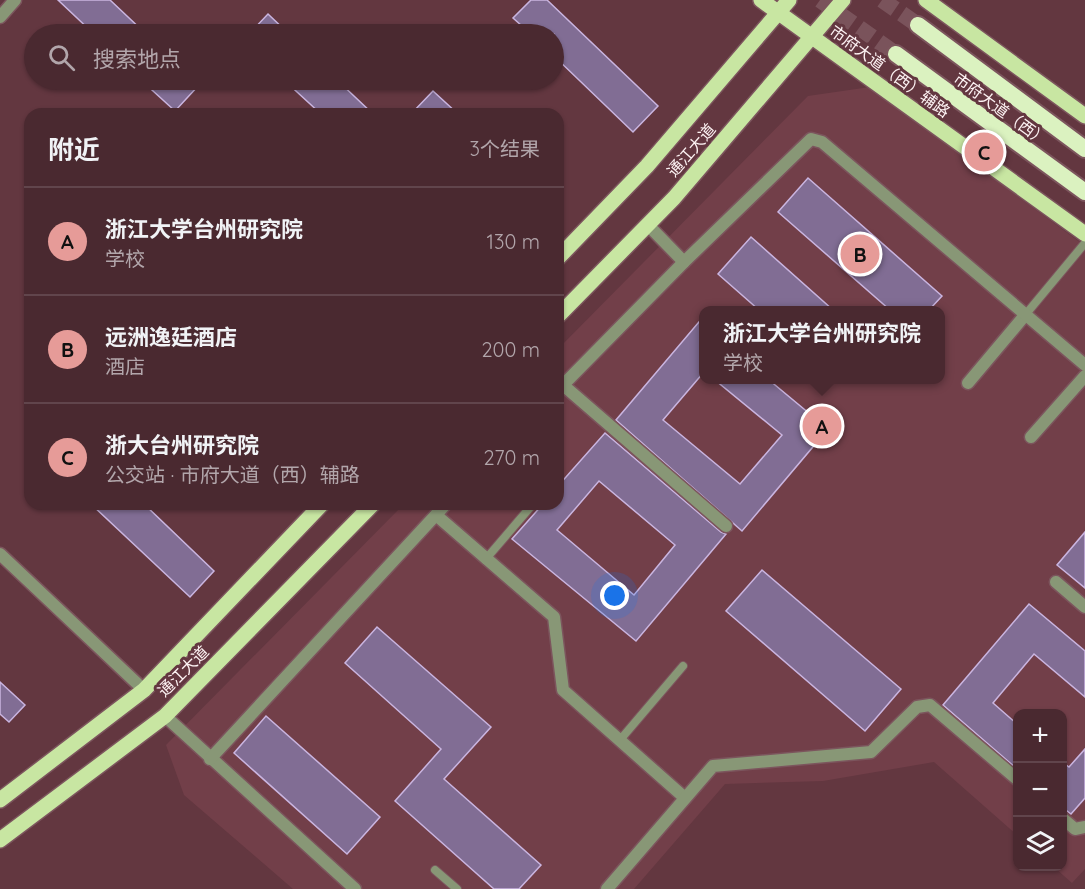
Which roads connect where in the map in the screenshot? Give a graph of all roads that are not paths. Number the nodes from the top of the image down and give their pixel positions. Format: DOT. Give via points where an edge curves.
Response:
graph roads {
  1 [pos="15,0"];
  2 [pos="760,0"];
  3 [pos="789,0"];
  4 [pos="843,0"];
  5 [pos="926,0"];
  6 [pos="777,14"];
  7 [pos="0,17"];
  8 [pos="918,25"];
  9 [pos="813,38"];
  10 [pos="896,54"];
  11 [pos="1085,116"];
  12 [pos="1085,149"];
  13 [pos="1085,192"];
  14 [pos="648,225"];
  15 [pos="1085,234"];
  16 [pos="1085,243"];
  17 [pos="564,252"];
  18 [pos="684,262"];
  19 [pos="564,310"];
  20 [pos="1026,314"];
  21 [pos="1085,365"];
  22 [pos="1085,375"];
  23 [pos="564,383"];
  24 [pos="968,383"];
  25 [pos="564,390"];
  26 [pos="1031,437"];
  27 [pos="316,510"];
  28 [pos="367,510"];
  29 [pos="441,510"];
  30 [pos="528,510"];
  31 [pos="436,515"];
  32 [pos="726,526"];
  33 [pos="0,554"];
  34 [pos="485,560"];
  35 [pos="1056,582"];
  36 [pos="1085,607"];
  37 [pos="684,666"];
  38 [pos="144,690"];
  39 [pos="165,716"];
  40 [pos="620,740"];
  41 [pos="210,759"];
  42 [pos="1013,777"];
  43 [pos="685,798"];
  44 [pos="0,800"];
  45 [pos="1067,822"];
  46 [pos="1085,827"];
  47 [pos="0,840"];
  48 [pos="435,870"];
  49 [pos="355,889"];
  50 [pos="457,889"];
  51 [pos="607,889"];
  1 -- 7 [label="street"];
  2 -- 6 [label="main road, 市府大道（西）辅路"];
  3 -- 6 [label="main road, 通江大道"];
  4 -- 9 [label="main road, 通江大道"];
  5 -- 11 [label="main road"];
  6 -- 9 [label="main road, 市府大道（西）辅路"];
  6 -- 17 [label="main road, 通江大道" via="646,166"];
  8 -- 12 [label="highway, 市府大道（西）"];
  9 -- 14 [label="main road, 通江大道"];
  9 -- 15 [label="main road, 市府大道（西）辅路"];
  10 -- 13 [label="highway, 市府大道（西）"];
  14 -- 18 [label="street"];
  14 -- 19 [label="main road, 通江大道"];
  16 -- 20 [label="lane"];
  18 -- 20 [label="street" via="812,139 822,142"];
  18 -- 23 [label="street"];
  20 -- 21 [label="street"];
  20 -- 24 [label="street"];
  22 -- 26 [label="street"];
  25 -- 32 [label="street"];
  27 -- 38 [label="main road, 通江大道"];
  28 -- 39 [label="main road, 通江大道"];
  29 -- 31 [label="street"];
  30 -- 34 [label="lane"];
  31 -- 34 [label="street"];
  31 -- 41 [label="street"];
  33 -- 38 [label="street"];
  34 -- 40 [label="street" via="554,617 563,690"];
  35 -- 36 [label="street"];
  37 -- 40 [label="lane"];
  38 -- 44 [label="main road, 通江大道"];
  39 -- 41 [label="street"];
  39 -- 47 [label="main road, 通江大道"];
  40 -- 43 [label="street"];
  41 -- 49 [label="street"];
  42 -- 43 [label="street" via="930,705 917,707 871,752 713,766"];
  43 -- 51 [label="street"];
  45 -- 46 [label="street" via="1075,829"];
  48 -- 50 [label="lane"];
}
